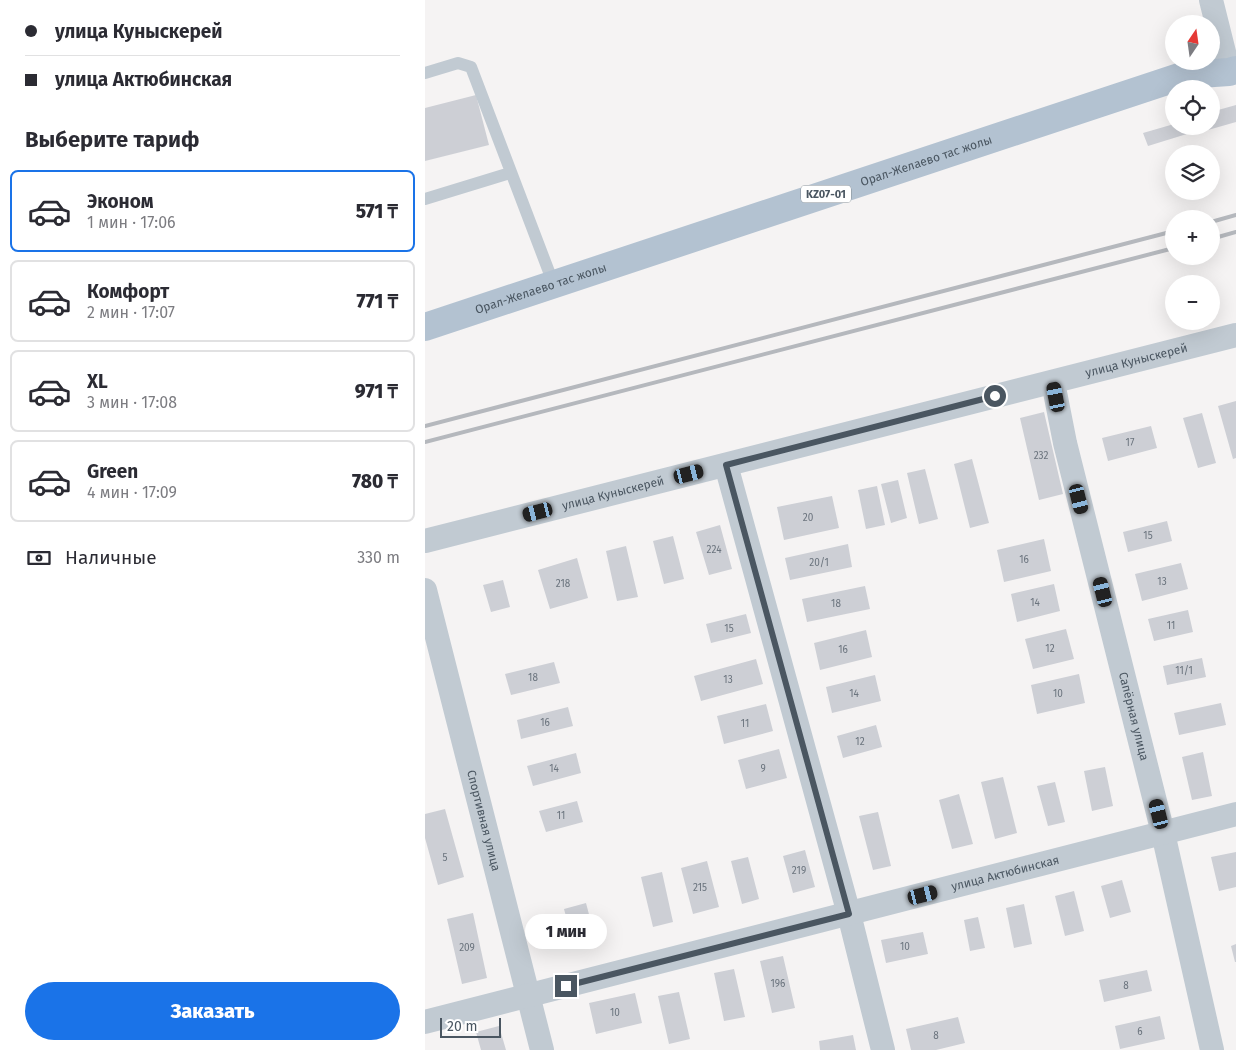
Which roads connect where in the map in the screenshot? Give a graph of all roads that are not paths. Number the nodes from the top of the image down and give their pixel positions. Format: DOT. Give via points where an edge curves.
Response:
graph roads {
  1 [pos="1211,0"];
  2 [pos="1233,71"];
  3 [pos="425,73"];
  4 [pos="510,173"];
  5 [pos="425,199"];
  6 [pos="554,285"];
  7 [pos="425,327"];
  8 [pos="1236,335"];
  9 [pos="1053,382"];
  10 [pos="726,465"];
  11 [pos="425,541"];
  12 [pos="425,590"];
  13 [pos="1236,814"];
  14 [pos="1163,833"];
  15 [pos="849,914"];
  16 [pos="528,996"];
  17 [pos="425,1022"];
  18 [pos="542,1050"];
  19 [pos="883,1050"];
  20 [pos="1211,1050"];
  1 -- 2 [label="street"];
  2 -- 6 [label="main road, Орал-Желаево тас жолы / KZ07-01" via="1185,75"];
  3 -- 4 [label="lane" via="458,63 471,67"];
  4 -- 5 [label="lane"];
  4 -- 6 [label="lane"];
  6 -- 7 [label="main road, Орал-Желаево тас жолы / KZ07-01"];
  8 -- 9 [label="street, улица Куныскерей"];
  9 -- 10 [label="street, улица Куныскерей"];
  9 -- 14 [label="street, Сапёрная улица" via="1065,443"];
  10 -- 11 [label="street, улица Куныскерей"];
  10 -- 15 [label="street"];
  12 -- 16 [label="street, Спортивная улица"];
  13 -- 14 [label="street, улица Актюбинская"];
  14 -- 15 [label="street, улица Актюбинская"];
  14 -- 20 [label="street, Сапёрная улица"];
  15 -- 16 [label="street, улица Актюбинская"];
  15 -- 19 [label="street"];
  16 -- 17 [label="street, улица Актюбинская"];
  16 -- 18 [label="street, Спортивная улица"];
}
